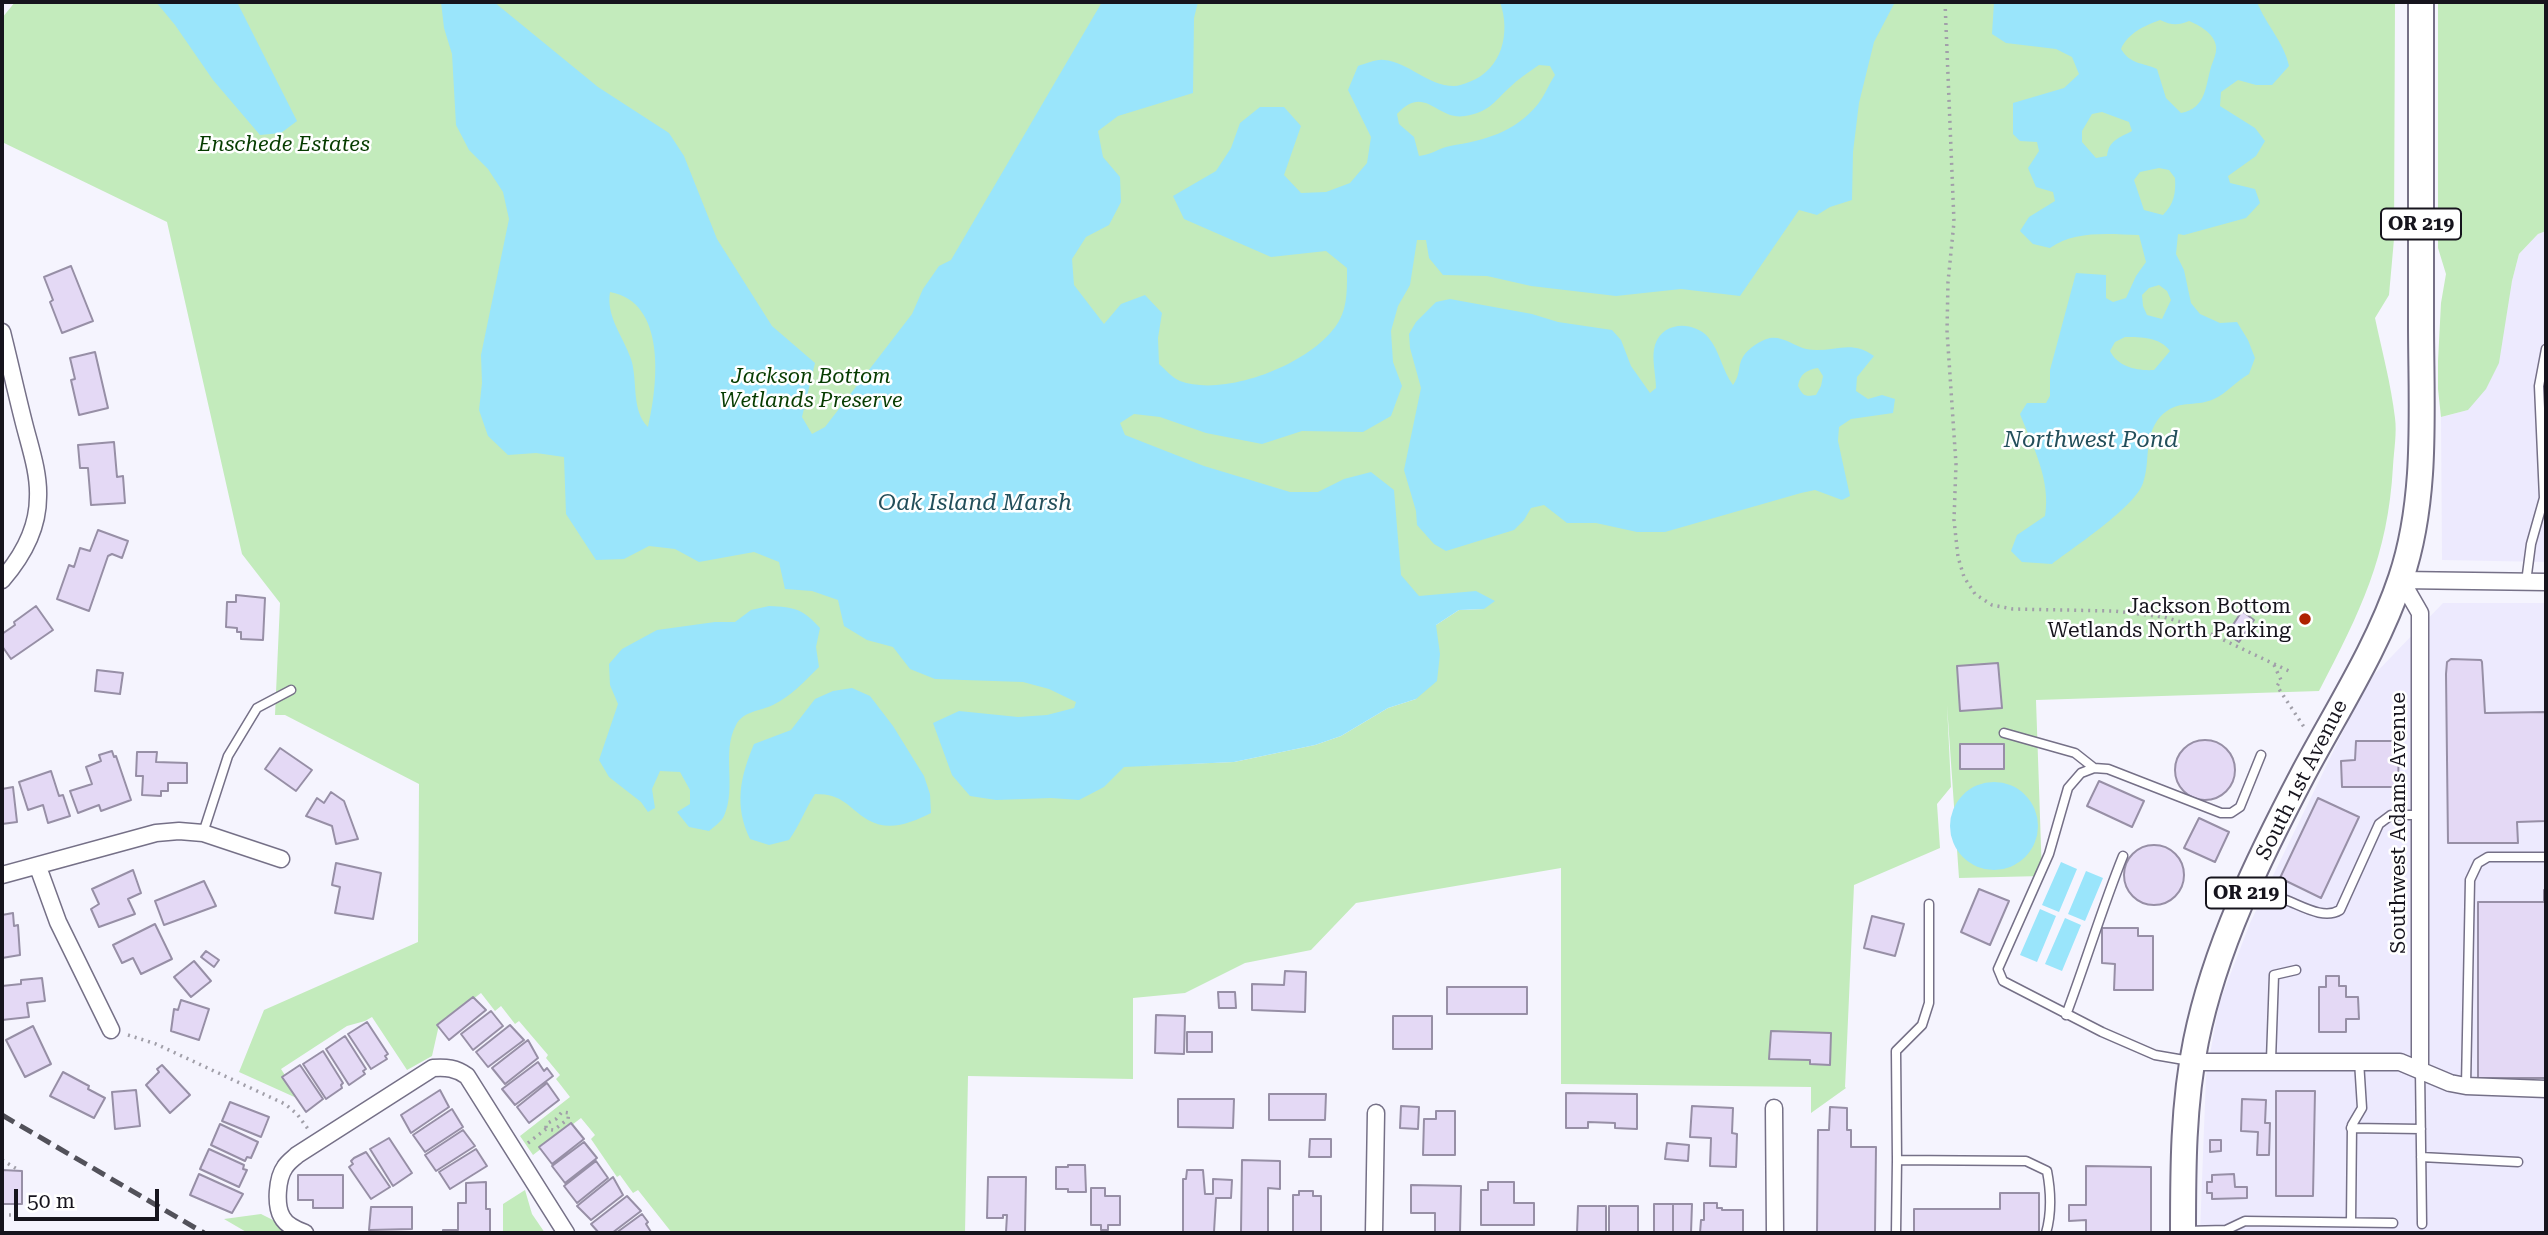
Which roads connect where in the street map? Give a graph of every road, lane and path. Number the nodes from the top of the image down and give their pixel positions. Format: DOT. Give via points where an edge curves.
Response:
graph roads {
  1 [pos="1945,2"];
  2 [pos="2421,2"];
  3 [pos="2,332"];
  4 [pos="2546,349"];
  5 [pos="2543,396"];
  6 [pos="2,580"];
  7 [pos="2401,580"];
  8 [pos="2526,582"];
  9 [pos="2546,582"];
  10 [pos="2273,664"];
  11 [pos="2291,672"];
  12 [pos="291,690"];
  13 [pos="2004,733"];
  14 [pos="2317,748"];
  15 [pos="2261,755"];
  16 [pos="2094,768"];
  17 [pos="2420,816"];
  18 [pos="203,833"];
  19 [pos="2123,856"];
  20 [pos="2546,857"];
  21 [pos="281,859"];
  22 [pos="38,867"];
  23 [pos="2,875"];
  24 [pos="2286,900"];
  25 [pos="1929,904"];
  26 [pos="2296,970"];
  27 [pos="2066,1014"];
  28 [pos="111,1030"];
  29 [pos="2271,1060"];
  30 [pos="2360,1061"];
  31 [pos="2192,1062"];
  32 [pos="2420,1070"];
  33 [pos="2466,1086"];
  34 [pos="2546,1089"];
  35 [pos="1774,1108"];
  36 [pos="1376,1113"];
  37 [pos="2351,1128"];
  38 [pos="546,1129"];
  39 [pos="2421,1129"];
  40 [pos="317,1142"];
  41 [pos="515,1152"];
  42 [pos="2421,1157"];
  43 [pos="2,1160"];
  44 [pos="1897,1160"];
  45 [pos="2518,1162"];
  46 [pos="17,1169"];
  47 [pos="2,1215"];
  48 [pos="13,1215"];
  49 [pos="2351,1222"];
  50 [pos="2393,1223"];
  51 [pos="2422,1224"];
  52 [pos="2183,1232"];
  53 [pos="305,1233"];
  54 [pos="566,1233"];
  55 [pos="1374,1233"];
  56 [pos="1775,1233"];
  57 [pos="1896,1233"];
  58 [pos="2046,1233"];
  1 -- 10 [label="path" via="1954,222 1947,331 1956,464 1954,520 1964,577 1975,594 1992,605 2164,617 2192,625"];
  2 -- 7 [label="main road, OR 219" via="2420,447 2413,528"];
  3 -- 6 [label="street" via="38,498 27,543"];
  4 -- 5 [label="lane" via="2539,386"];
  5 -- 8 [label="lane" via="2544,498 2530,544"];
  7 -- 8 [label="street"];
  7 -- 14 [label="main road, South 1st Avenue / OR 219"];
  7 -- 17 [label="street, Southwest Adams Avenue" via="2420,613"];
  8 -- 9 [label="street"];
  10 -- 11 [label="path"];
  10 -- 14 [label="path" via="2281,680 2277,686"];
  12 -- 18 [label="lane" via="257,708 228,756"];
  13 -- 16 [label="lane" via="2075,753"];
  14 -- 31 [label="main road, South 1st Avenue / OR 219" via="2229,933 2207,996"];
  15 -- 16 [label="lane" via="2244,800 2231,813"];
  16 -- 27 [label="lane" via="2081,773 2068,788 2049,854 1998,969 2003,981"];
  17 -- 24 [label="lane" via="2391,815 2379,824 2340,909 2333,914"];
  17 -- 32 [label="street, Southwest Adams Avenue"];
  18 -- 21 [label="street"];
  18 -- 22 [label="street" via="156,833"];
  19 -- 27 [label="lane"];
  20 -- 33 [label="lane" via="2488,857 2478,863 2470,880"];
  22 -- 23 [label="street"];
  22 -- 28 [label="street" via="58,922"];
  25 -- 44 [label="lane" via="1929,1003 1922,1026 1896,1051"];
  26 -- 29 [label="lane" via="2274,975"];
  27 -- 31 [label="lane" via="2155,1055"];
  28 -- 40 [label="path" via="156,1044 285,1104 298,1114"];
  29 -- 30 [label="street"];
  29 -- 31 [label="street"];
  30 -- 32 [label="street" via="2400,1062"];
  30 -- 37 [label="lane" via="2362,1108"];
  31 -- 52 [label="main road, South 1st Avenue / OR 219" via="2186,1109"];
  32 -- 33 [label="street"];
  32 -- 39 [label="lane"];
  33 -- 34 [label="street"];
  35 -- 56 [label="street"];
  36 -- 55 [label="street"];
  37 -- 39 [label="lane"];
  37 -- 49 [label="lane"];
  38 -- 38 [label="path" via="554,1130 569,1113 562,1112"];
  38 -- 41 [label="path"];
  39 -- 42 [label="lane"];
  40 -- 41 [label="street" via="433,1068 444,1068 458,1069 467,1076"];
  40 -- 53 [label="street" via="285,1167 279,1181 282,1217"];
  41 -- 54 [label="street"];
  42 -- 45 [label="lane"];
  42 -- 51 [label="lane"];
  43 -- 46 [label="path"];
  44 -- 57 [label="lane"];
  44 -- 58 [label="lane" via="2026,1161 2046,1171 2050,1220"];
  47 -- 48 [label="path"];
  49 -- 50 [label="lane"];
  49 -- 52 [label="lane" via="2245,1221 2225,1230"];
}
